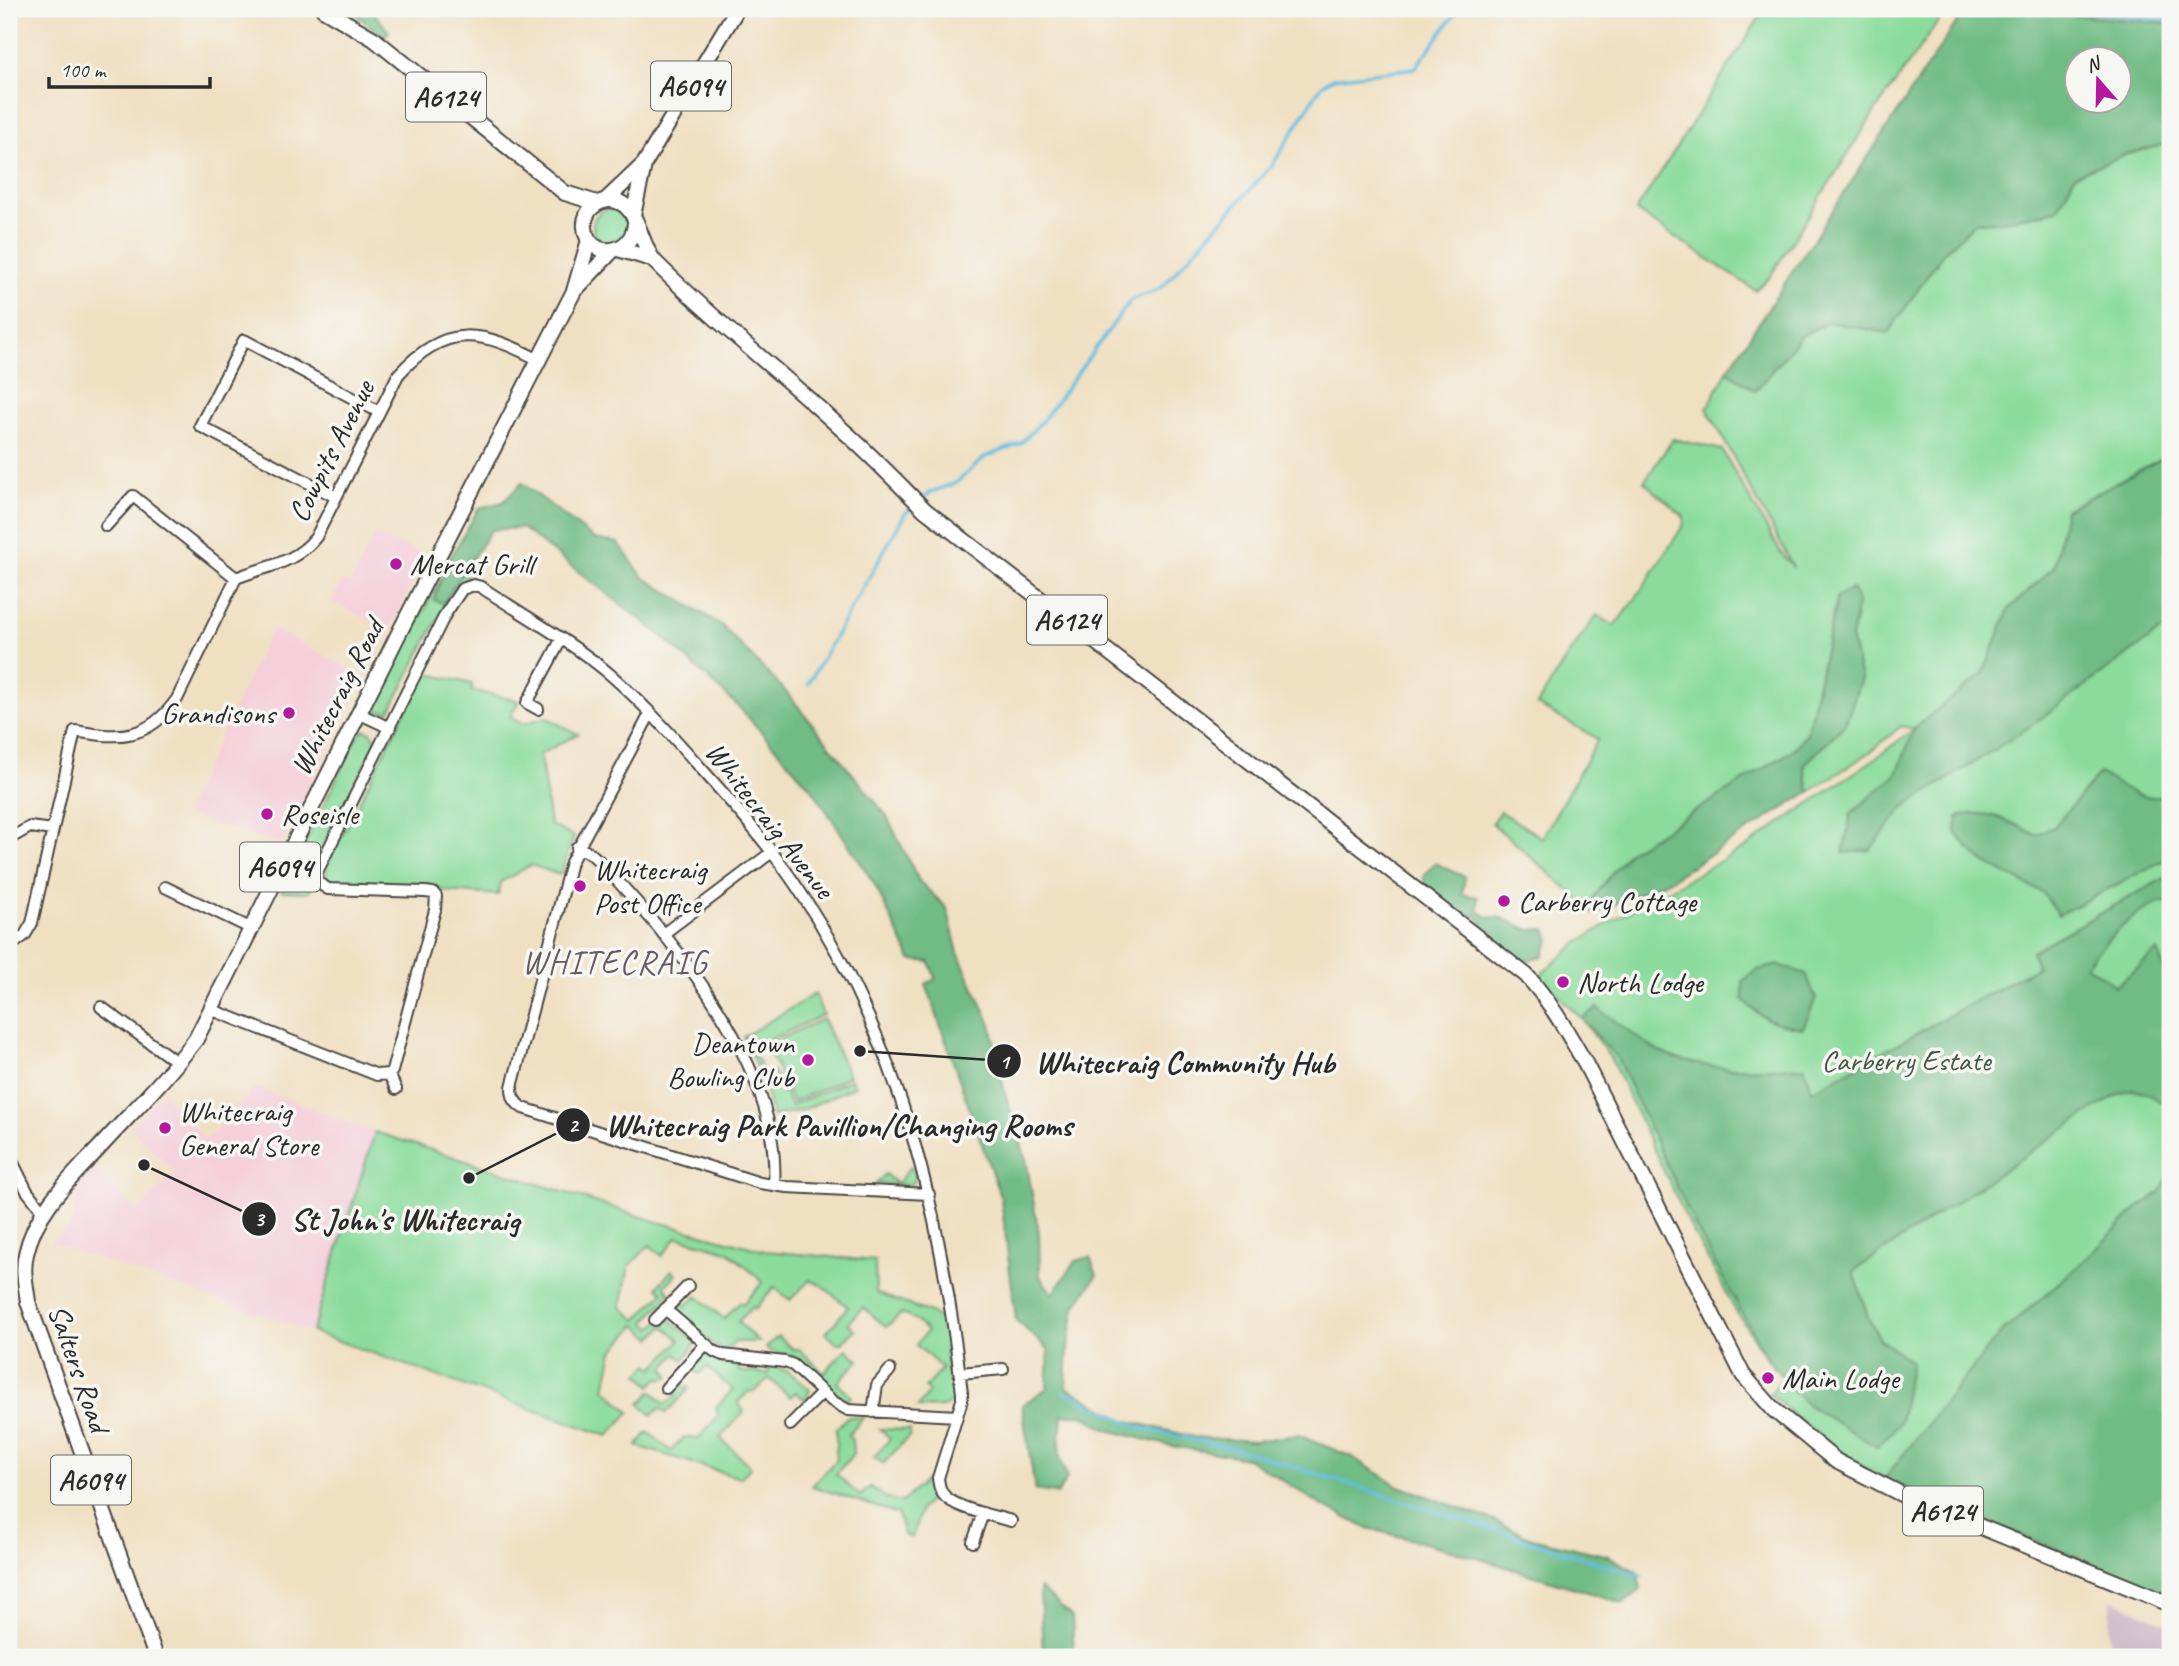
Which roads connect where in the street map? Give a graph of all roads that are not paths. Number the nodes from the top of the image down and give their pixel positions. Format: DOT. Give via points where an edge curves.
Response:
graph roads {
  1 [pos="323,9"];
  2 [pos="737,9"];
  3 [pos="644,163"];
  4 [pos="565,193"];
  5 [pos="601,202"];
  6 [pos="634,219"];
  7 [pos="587,234"];
  8 [pos="615,250"];
  9 [pos="652,259"];
  10 [pos="574,291"];
  11 [pos="540,360"];
  12 [pos="379,411"];
  13 [pos="336,497"];
  14 [pos="106,526"];
  15 [pos="236,579"];
  16 [pos="561,640"];
  17 [pos="538,709"];
  18 [pos="358,713"];
  19 [pos="650,714"];
  20 [pos="390,728"];
  21 [pos="53,830"];
  22 [pos="9,839"];
  23 [pos="577,847"];
  24 [pos="772,852"];
  25 [pos="165,887"];
  26 [pos="250,928"];
  27 [pos="663,934"];
  28 [pos="9,947"];
  29 [pos="101,1007"];
  30 [pos="211,1009"];
  31 [pos="178,1063"];
  32 [pos="389,1074"];
  33 [pos="396,1089"];
  34 [pos="9,1155"];
  35 [pos="774,1185"];
  36 [pos="929,1194"];
  37 [pos="44,1213"];
  38 [pos="688,1286"];
  39 [pos="665,1309"];
  40 [pos="655,1320"];
  41 [pos="705,1345"];
  42 [pos="1003,1369"];
  43 [pos="890,1370"];
  44 [pos="960,1373"];
  45 [pos="666,1388"];
  46 [pos="823,1392"];
  47 [pos="873,1412"];
  48 [pos="957,1416"];
  49 [pos="790,1424"];
  50 [pos="983,1513"];
  51 [pos="1011,1521"];
  52 [pos="973,1542"];
  53 [pos="2170,1604"];
  54 [pos="156,1657"];
  1 -- 4 [label="main road, A6124" via="374,39"];
  2 -- 3 [label="main road, A6094"];
  3 -- 5 [label="main road, A6094"];
  3 -- 6 [label="main road, A6094"];
  4 -- 5 [label="main road, A6124"];
  4 -- 7 [label="main road, A6124"];
  5 -- 6 [label="main road" via="621,203"];
  5 -- 7 [label="main road" via="587,214"];
  6 -- 8 [label="main road" via="631,239"];
  6 -- 9 [label="main road, A6124"];
  7 -- 8 [label="main road" via="599,248"];
  7 -- 10 [label="main road, A6094"];
  8 -- 9 [label="main road, A6124"];
  8 -- 10 [label="main road, A6094"];
  9 -- 53 [label="main road, A6124" via="845,431 925,510 1526,975 1557,1014 1584,1061 1743,1374 1774,1410 1836,1461 1905,1496"];
  10 -- 11 [label="main road, A6094"];
  11 -- 12 [label="street, Cowpits Avenue" via="490,338 446,339 412,359"];
  11 -- 18 [label="main road, Whitecraig Road / A6094"];
  12 -- 13 [label="street, Cowpits Avenue"];
  12 -- 13 [label="street" via="244,340 200,426"];
  13 -- 15 [label="street, Cowpits Avenue" via="306,549 282,564"];
  14 -- 15 [label="street" via="133,496"];
  15 -- 21 [label="street" via="165,716 138,733 123,736 75,731"];
  16 -- 17 [label="street" via="527,703"];
  16 -- 19 [label="street, Whitecraig Avenue" via="611,675"];
  16 -- 20 [label="street, Whitecraig Avenue" via="481,587 462,589"];
  18 -- 20 [label="street"];
  18 -- 26 [label="main road, Whitecraig Road / A6094"];
  19 -- 23 [label="street"];
  19 -- 24 [label="street, Whitecraig Avenue"];
  20 -- 32 [label="street" via="316,878 328,889 436,896 395,1065"];
  21 -- 22 [label="street" via="30,827"];
  21 -- 28 [label="street" via="32,923 25,936"];
  23 -- 27 [label="street" via="599,861"];
  23 -- 35 [label="street" via="512,1096 523,1108"];
  24 -- 27 [label="street"];
  24 -- 36 [label="street, Whitecraig Avenue" via="827,934 864,1007 894,1079"];
  25 -- 26 [label="street"];
  26 -- 30 [label="main road, Whitecraig Road / A6094"];
  27 -- 35 [label="street" via="721,1015 751,1072 769,1133"];
  29 -- 31 [label="street"];
  30 -- 31 [label="main road, Whitecraig Road / A6094"];
  30 -- 32 [label="street" via="377,1075"];
  31 -- 37 [label="main road, Whitecraig Road / A6094"];
  32 -- 33 [label="street"];
  34 -- 37 [label="street"];
  35 -- 36 [label="street"];
  36 -- 44 [label="street, Whitecraig Avenue"];
  37 -- 54 [label="main road, Salters Road / A6094" via="26,1253 28,1303"];
  38 -- 39 [label="street"];
  39 -- 40 [label="street"];
  39 -- 41 [label="street"];
  41 -- 45 [label="street"];
  41 -- 46 [label="street" via="723,1355 793,1365"];
  42 -- 44 [label="street"];
  43 -- 47 [label="street" via="877,1385"];
  44 -- 48 [label="street, Whitecraig Avenue" via="962,1400"];
  46 -- 47 [label="street" via="848,1410"];
  46 -- 49 [label="street"];
  47 -- 48 [label="street"];
  48 -- 50 [label="street, Whitecraig Avenue" via="939,1487 947,1499"];
  50 -- 51 [label="street, Whitecraig Avenue"];
  50 -- 52 [label="street"];
}
